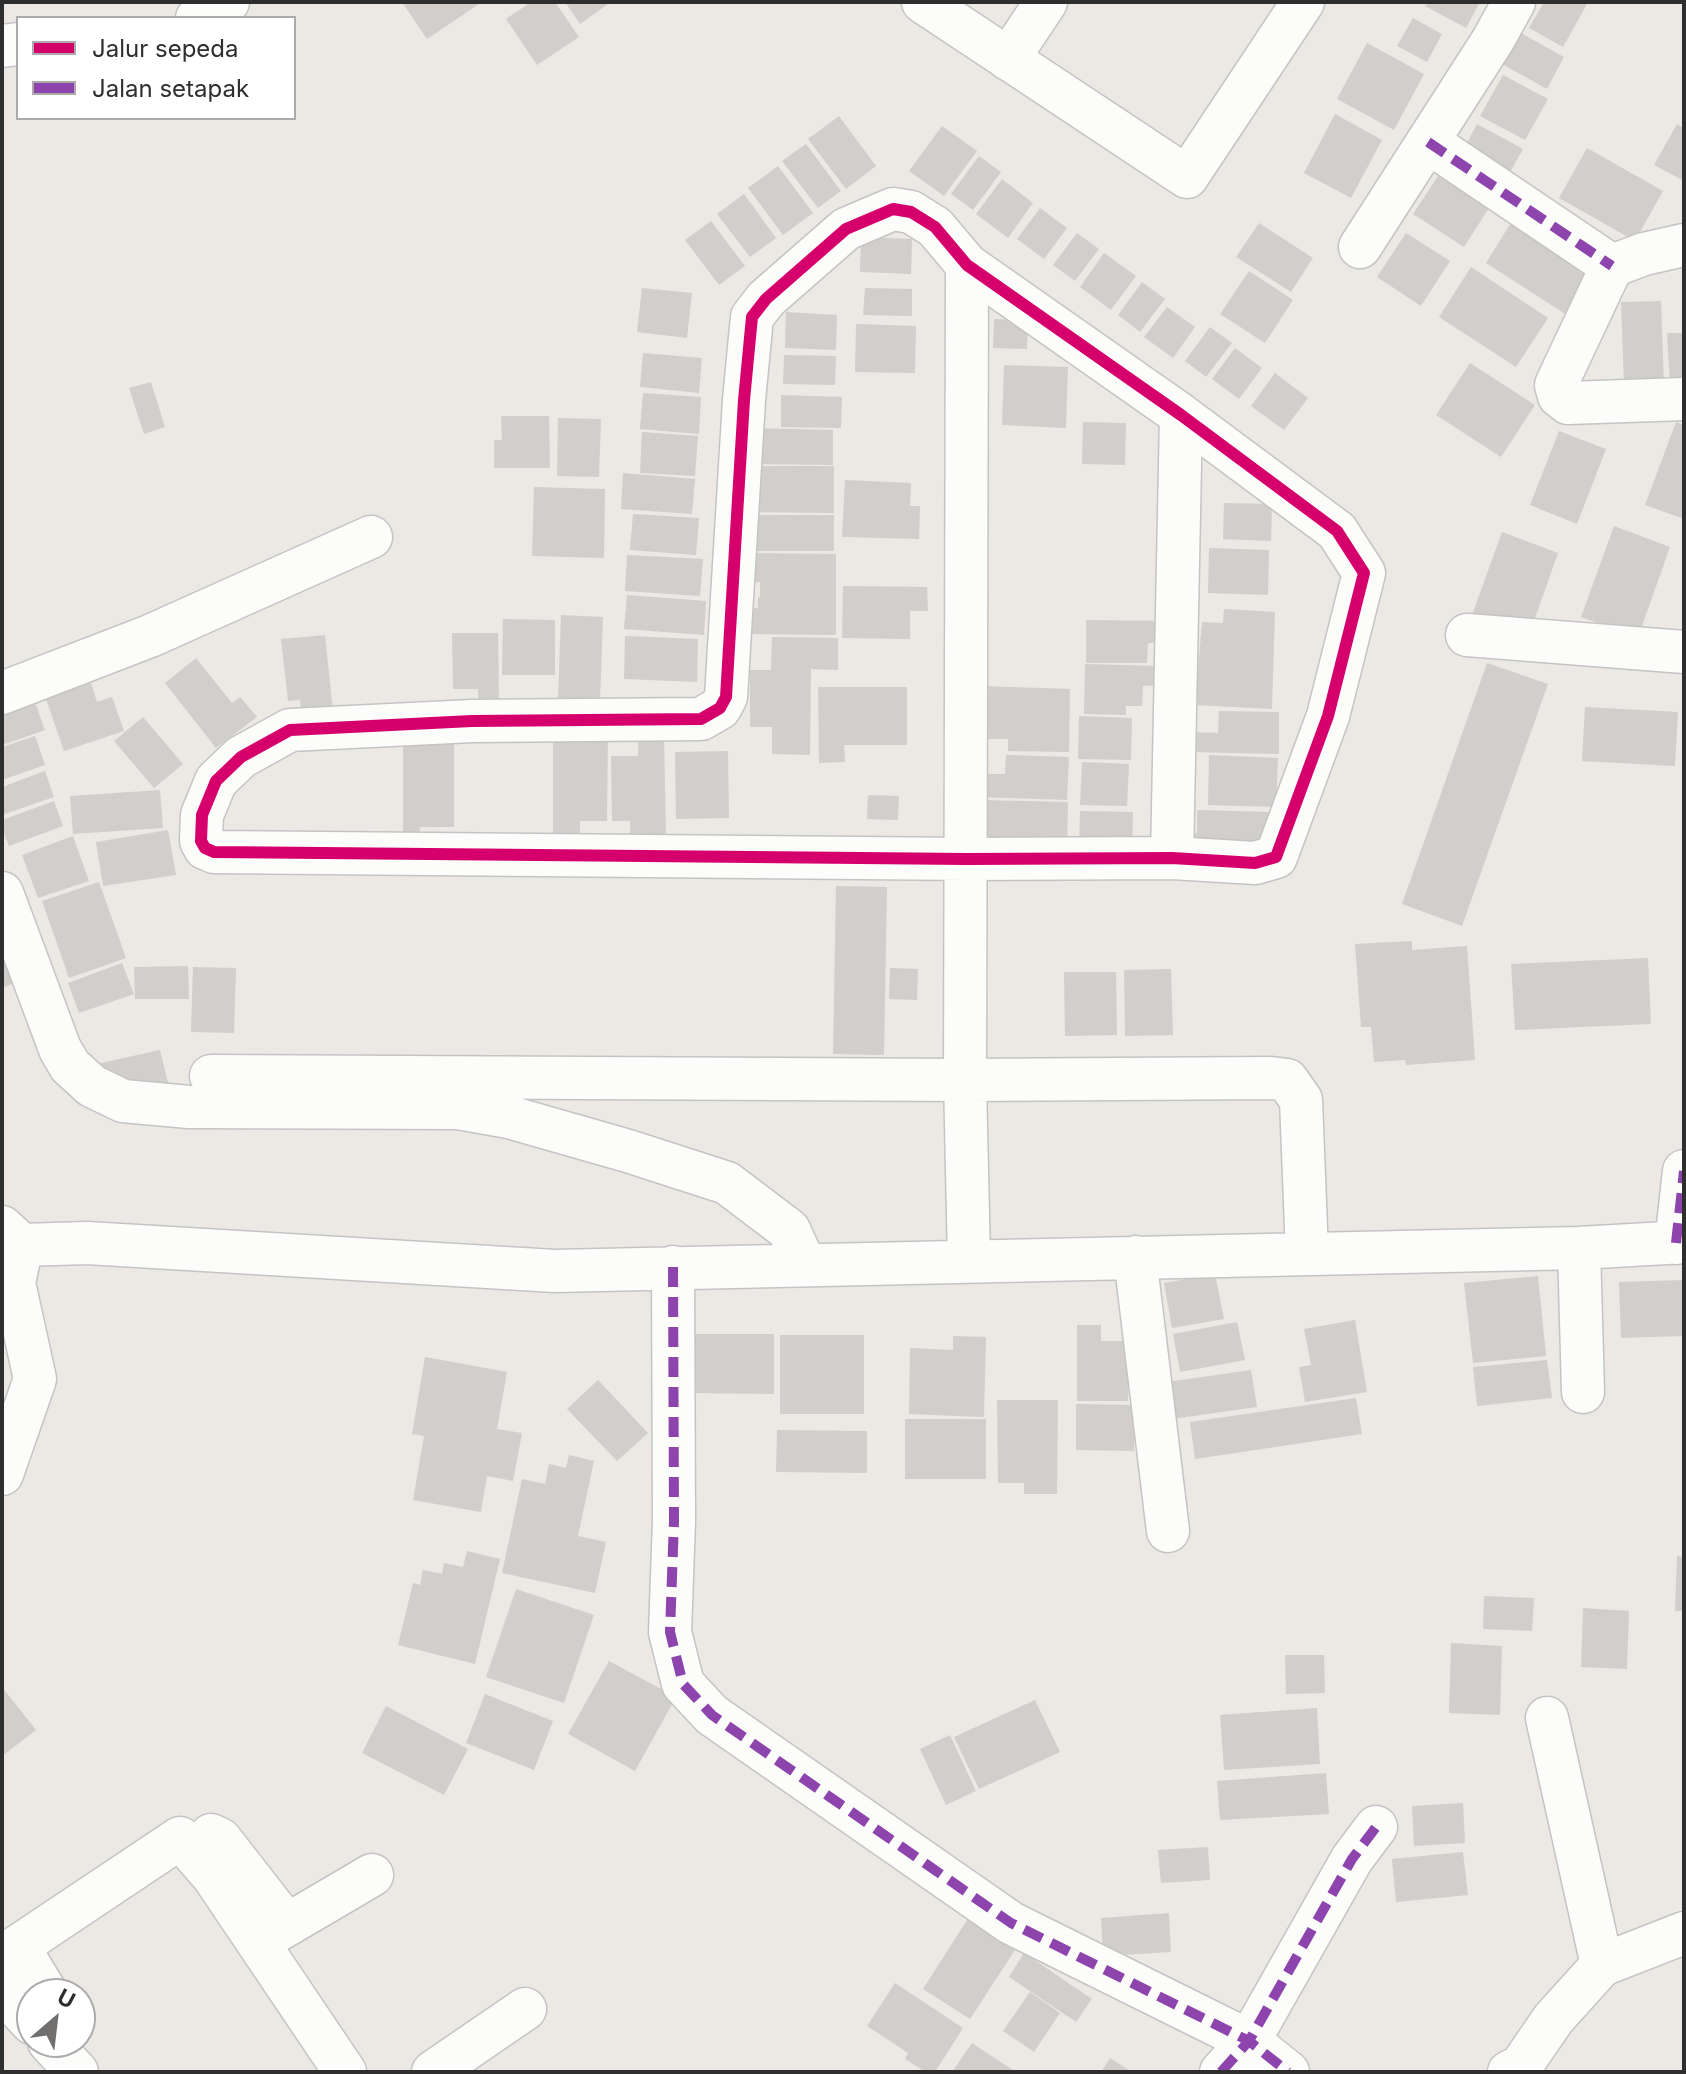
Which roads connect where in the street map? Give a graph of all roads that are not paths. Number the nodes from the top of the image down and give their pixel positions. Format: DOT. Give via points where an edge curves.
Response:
graph roads {
  1 [pos="228,2"];
  2 [pos="923,2"];
  3 [pos="1046,2"];
  4 [pos="1303,2"];
  5 [pos="1514,2"];
  6 [pos="201,16"];
  7 [pos="1008,59"];
  8 [pos="1428,142"];
  9 [pos="1684,245"];
  10 [pos="1360,247"];
  11 [pos="967,265"];
  12 [pos="1612,266"];
  13 [pos="1684,399"];
  14 [pos="1181,415"];
  15 [pos="371,537"];
  16 [pos="1467,635"];
  17 [pos="1684,652"];
  18 [pos="2,693"];
  19 [pos="1172,858"];
  20 [pos="967,859"];
  21 [pos="2,893"];
  22 [pos="211,1076"];
  23 [pos="965,1080"];
  24 [pos="1684,1171"];
  25 [pos="12,1236"];
  26 [pos="1680,1242"];
  27 [pos="1579,1248"];
  28 [pos="1307,1254"];
  29 [pos="1135,1257"];
  30 [pos="969,1261"];
  31 [pos="805,1265"];
  32 [pos="673,1267"];
  33 [pos="1583,1392"];
  34 [pos="2,1474"];
  35 [pos="1168,1531"];
  36 [pos="1547,1718"];
  37 [pos="1376,1827"];
  38 [pos="372,1875"];
  39 [pos="273,1933"];
  40 [pos="1684,1933"];
  41 [pos="10,1951"];
  42 [pos="1602,1965"];
  43 [pos="33,1978"];
  44 [pos="2,1991"];
  45 [pos="16,2006"];
  46 [pos="525,2009"];
  47 [pos="1249,2041"];
  48 [pos="345,2072"];
  49 [pos="433,2072"];
  50 [pos="1221,2072"];
  51 [pos="1288,2072"];
  52 [pos="1509,2072"];
  1 -- 6 [label="street"];
  2 -- 7 [label="street"];
  3 -- 7 [label="street"];
  4 -- 7 [label="street" via="1187,177"];
  5 -- 8 [label="street"];
  8 -- 10 [label="street"];
  8 -- 12 [label="street"];
  9 -- 12 [label="street"];
  11 -- 14 [label="street"];
  11 -- 20 [label="street"];
  11 -- 20 [label="street" via="935,227 911,212 893,209 846,229 752,317 726,697 720,708 701,719 472,721 290,730 241,757 216,781 202,815 201,841 214,852"];
  12 -- 13 [label="street" via="1556,385 1559,396 1568,403"];
  14 -- 19 [label="street"];
  14 -- 19 [label="street" via="1337,531 1364,573 1328,716 1276,857 1255,863"];
  15 -- 18 [label="street" via="150,636"];
  16 -- 17 [label="street"];
  19 -- 20 [label="street"];
  20 -- 23 [label="street"];
  21 -- 31 [label="street" via="60,1049 70,1066 107,1095 189,1107 458,1108 509,1117 727,1183 789,1230"];
  22 -- 23 [label="street"];
  23 -- 28 [label="street" via="1287,1080 1301,1100"];
  23 -- 30 [label="street"];
  24 -- 26 [label="street"];
  25 -- 32 [label="street" via="555,1271"];
  25 -- 34 [label="street" via="14,1283 35,1379"];
  26 -- 27 [label="street"];
  27 -- 28 [label="street"];
  27 -- 33 [label="street"];
  28 -- 29 [label="street"];
  29 -- 30 [label="street"];
  29 -- 35 [label="street"];
  30 -- 31 [label="street"];
  31 -- 32 [label="street"];
  32 -- 47 [label="street" via="670,1632 683,1684 712,1715 1011,1923"];
  36 -- 42 [label="street"];
  37 -- 47 [label="street" via="1352,1859"];
  38 -- 39 [label="street"];
  39 -- 41 [label="street" via="220,1839 206,1832 190,1833"];
  39 -- 48 [label="street"];
  40 -- 42 [label="street"];
  41 -- 43 [label="street"];
  42 -- 52 [label="street" via="1554,2018 1521,2066"];
  44 -- 45 [label="street"];
  46 -- 49 [label="street"];
  47 -- 50 [label="street"];
  47 -- 51 [label="street"];
}
